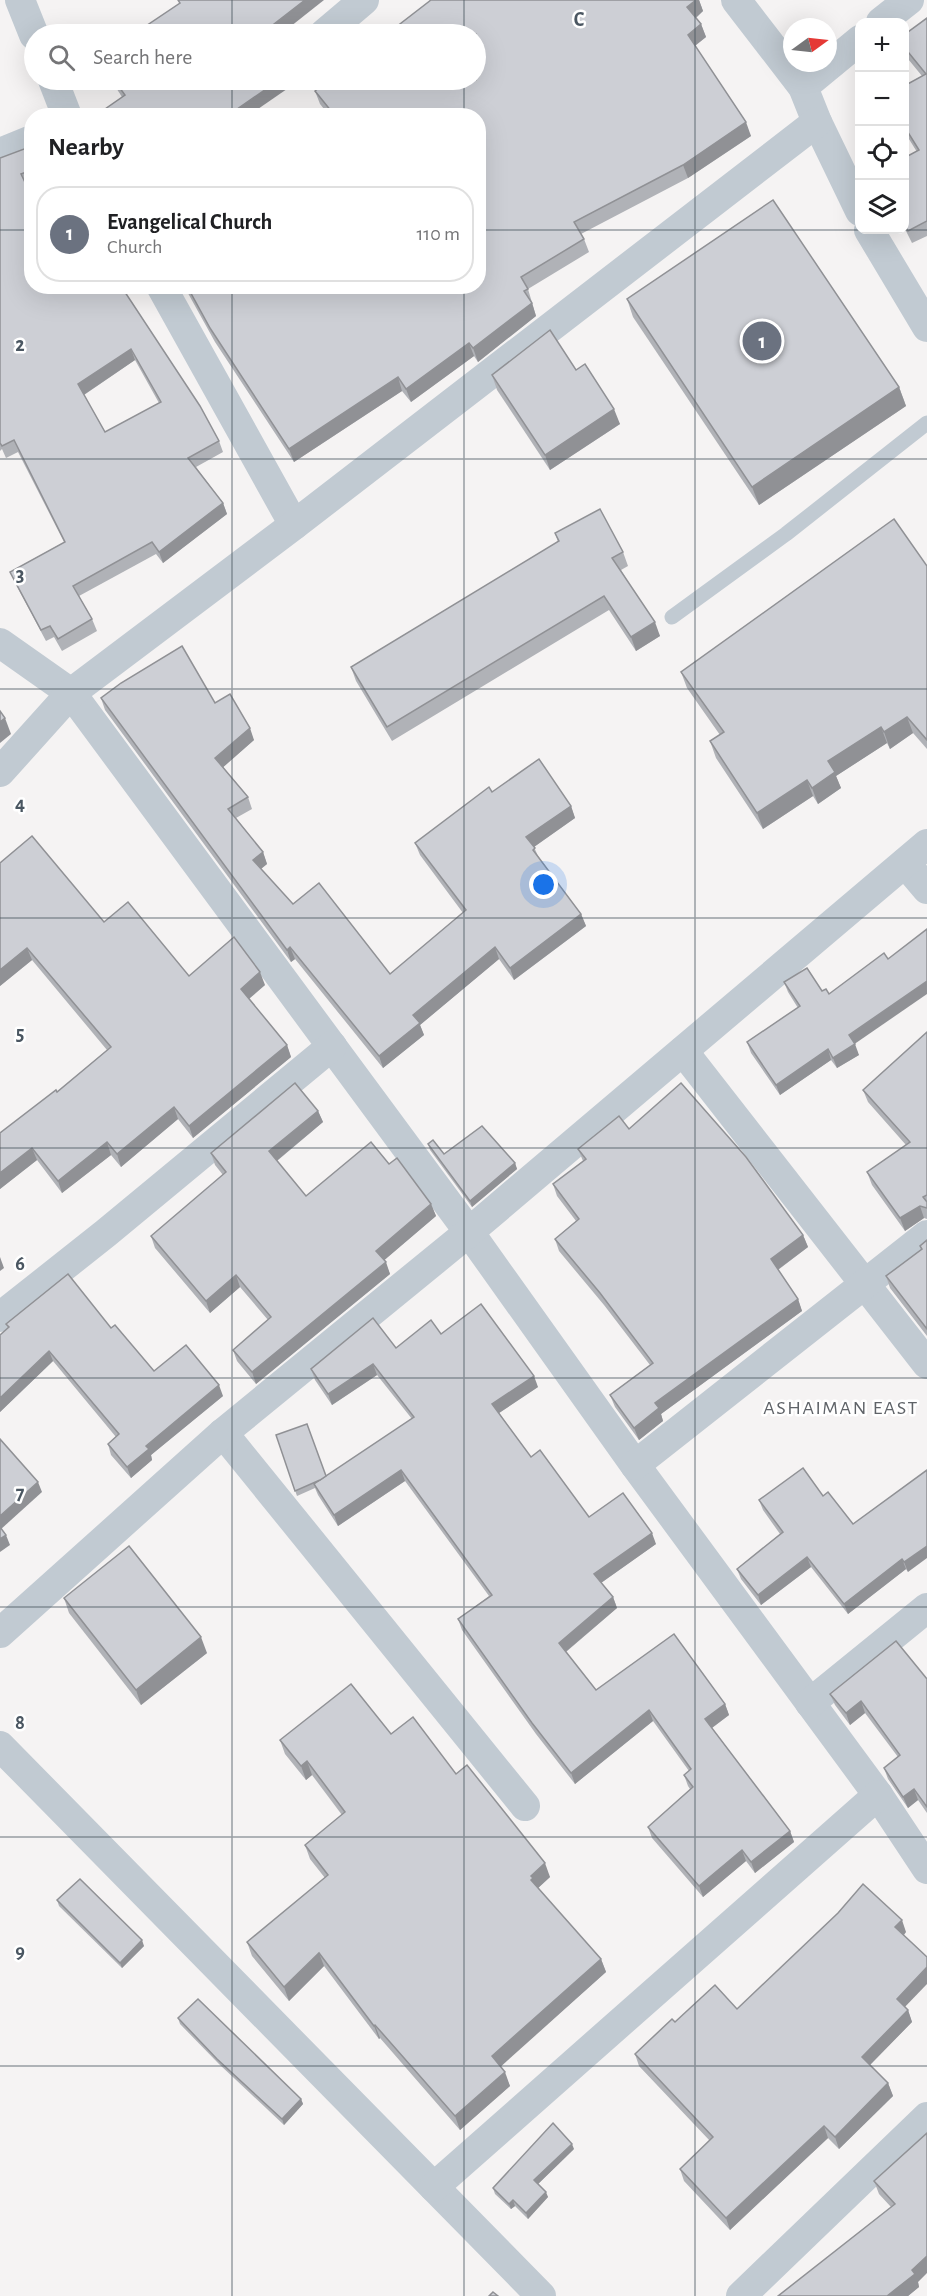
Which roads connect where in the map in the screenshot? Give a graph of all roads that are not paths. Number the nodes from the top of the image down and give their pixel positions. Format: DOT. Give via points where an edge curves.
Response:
graph roads {
  1 [pos="21,0"];
  2 [pos="364,0"];
  3 [pos="736,0"];
  4 [pos="909,0"];
  5 [pos="886,18"];
  6 [pos="30,24"];
  7 [pos="336,24"];
  8 [pos="855,44"];
  9 [pos="803,87"];
  10 [pos="56,90"];
  11 [pos="64,108"];
  12 [pos="817,122"];
  13 [pos="24,143"];
  14 [pos="0,153"];
  15 [pos="855,201"];
  16 [pos="871,234"];
  17 [pos="165,294"];
  18 [pos="927,327"];
  19 [pos="927,423"];
  20 [pos="294,525"];
  21 [pos="672,617"];
  22 [pos="0,643"];
  23 [pos="71,693"];
  24 [pos="0,772"];
  25 [pos="927,844"];
  26 [pos="905,863"];
  27 [pos="927,889"];
  28 [pos="332,1046"];
  29 [pos="682,1051"];
  30 [pos="469,1232"];
  31 [pos="927,1235"];
  32 [pos="863,1284"];
  33 [pos="0,1317"];
  34 [pos="927,1364"];
  35 [pos="223,1433"];
  36 [pos="635,1466"];
  37 [pos="927,1608"];
  38 [pos="0,1633"];
  39 [pos="810,1703"];
  40 [pos="0,1746"];
  41 [pos="878,1795"];
  42 [pos="525,1806"];
  43 [pos="927,1869"];
  44 [pos="927,2117"];
  45 [pos="434,2187"];
  46 [pos="541,2296"];
  47 [pos="741,2296"];
  1 -- 6 [label="street"];
  2 -- 7 [label="street"];
  3 -- 9 [label="street"];
  4 -- 5 [label="street"];
  8 -- 9 [label="street"];
  9 -- 12 [label="street"];
  10 -- 11 [label="street"];
  12 -- 15 [label="street"];
  12 -- 20 [label="street"];
  13 -- 14 [label="street"];
  16 -- 18 [label="street"];
  17 -- 20 [label="street"];
  19 -- 21 [label="lane"];
  20 -- 23 [label="street"];
  22 -- 23 [label="street"];
  23 -- 24 [label="street"];
  23 -- 28 [label="street"];
  25 -- 26 [label="street"];
  26 -- 27 [label="street"];
  26 -- 29 [label="street"];
  28 -- 30 [label="street"];
  28 -- 33 [label="street"];
  29 -- 30 [label="street"];
  29 -- 32 [label="street"];
  30 -- 35 [label="street"];
  30 -- 36 [label="street"];
  31 -- 32 [label="street"];
  32 -- 34 [label="street"];
  32 -- 36 [label="street"];
  35 -- 38 [label="street"];
  35 -- 42 [label="street"];
  36 -- 39 [label="street"];
  37 -- 39 [label="street"];
  39 -- 41 [label="street"];
  40 -- 45 [label="street"];
  41 -- 43 [label="street"];
  41 -- 45 [label="street"];
  44 -- 47 [label="street"];
  45 -- 46 [label="street"];
}
